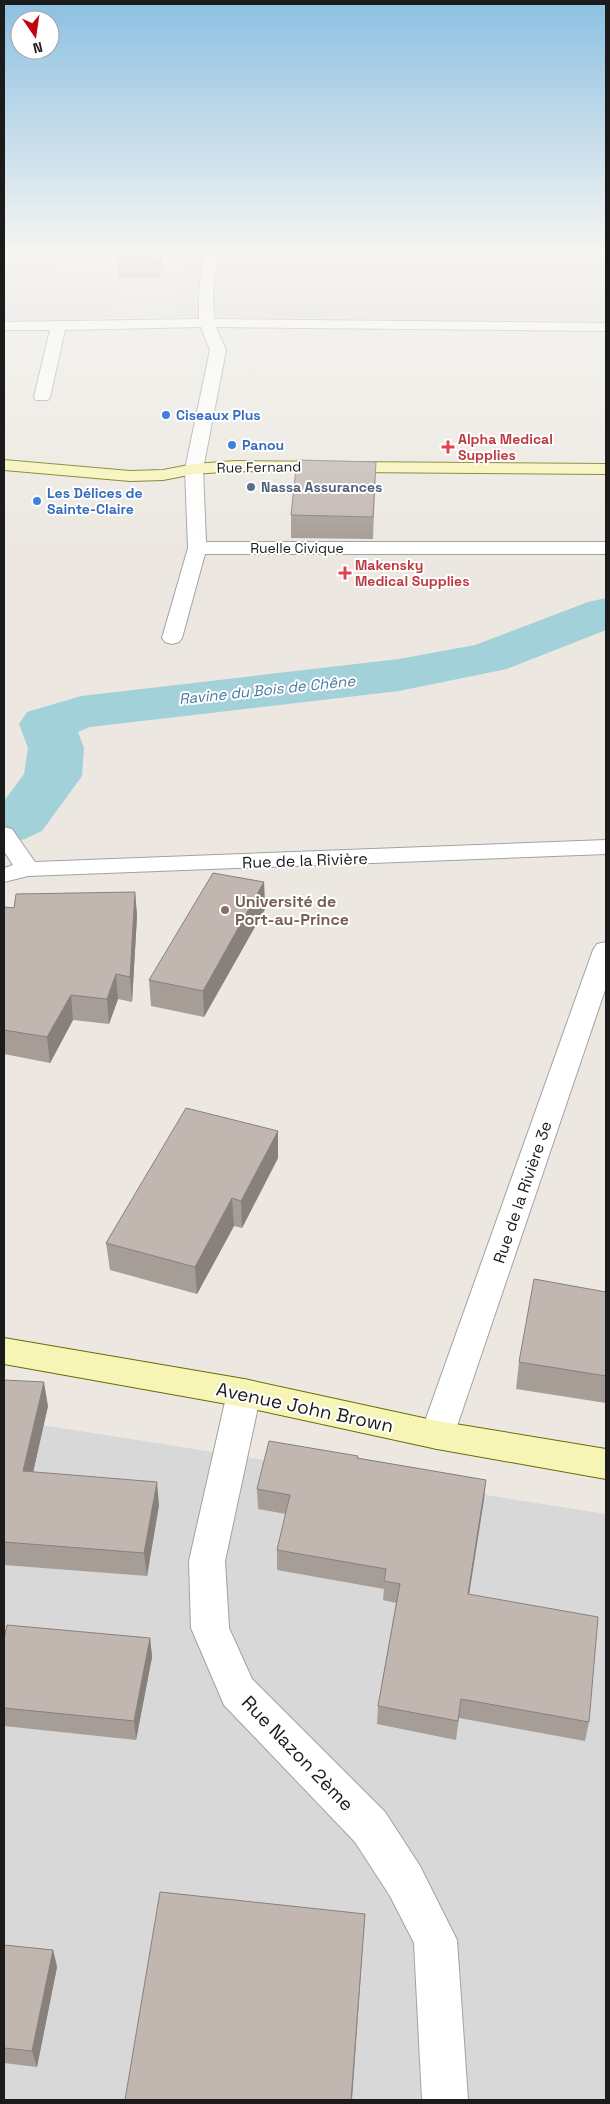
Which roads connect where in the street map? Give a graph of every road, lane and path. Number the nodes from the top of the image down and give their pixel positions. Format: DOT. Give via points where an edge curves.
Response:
graph roads {
  1 [pos="54,348"];
  2 [pos="218,348"];
  3 [pos="42,397"];
  4 [pos="4,465"];
  5 [pos="194,469"];
  6 [pos="606,469"];
  7 [pos="197,548"];
  8 [pos="606,548"];
  9 [pos="172,638"];
  10 [pos="4,834"];
  11 [pos="606,847"];
  12 [pos="28,869"];
  13 [pos="4,875"];
  14 [pos="606,950"];
  15 [pos="4,1351"];
  16 [pos="244,1393"];
  17 [pos="437,1434"];
  18 [pos="606,1464"];
  19 [pos="445,2100"];
  1 -- 3 [label="street"];
  2 -- 5 [label="street"];
  4 -- 5 [label="street, Rue Fernand" via="130,476 163,475"];
  5 -- 6 [label="street, Rue Fernand" via="236,466"];
  5 -- 7 [label="street"];
  7 -- 8 [label="street, Ruelle Civique"];
  7 -- 9 [label="street"];
  10 -- 12 [label="street"];
  11 -- 12 [label="street, Rue de la Rivière"];
  12 -- 13 [label="street, Rue de la Rivière"];
  14 -- 17 [label="street, Rue de la Rivière 3e"];
  15 -- 16 [label="street, Avenue John Brown"];
  16 -- 17 [label="street, Avenue John Brown"];
  16 -- 19 [label="street, Rue Nazon 2ème" via="207,1561 210,1628 238,1692 370,1827 405,1881 435,1940"];
  17 -- 18 [label="street, Avenue John Brown"];
}
